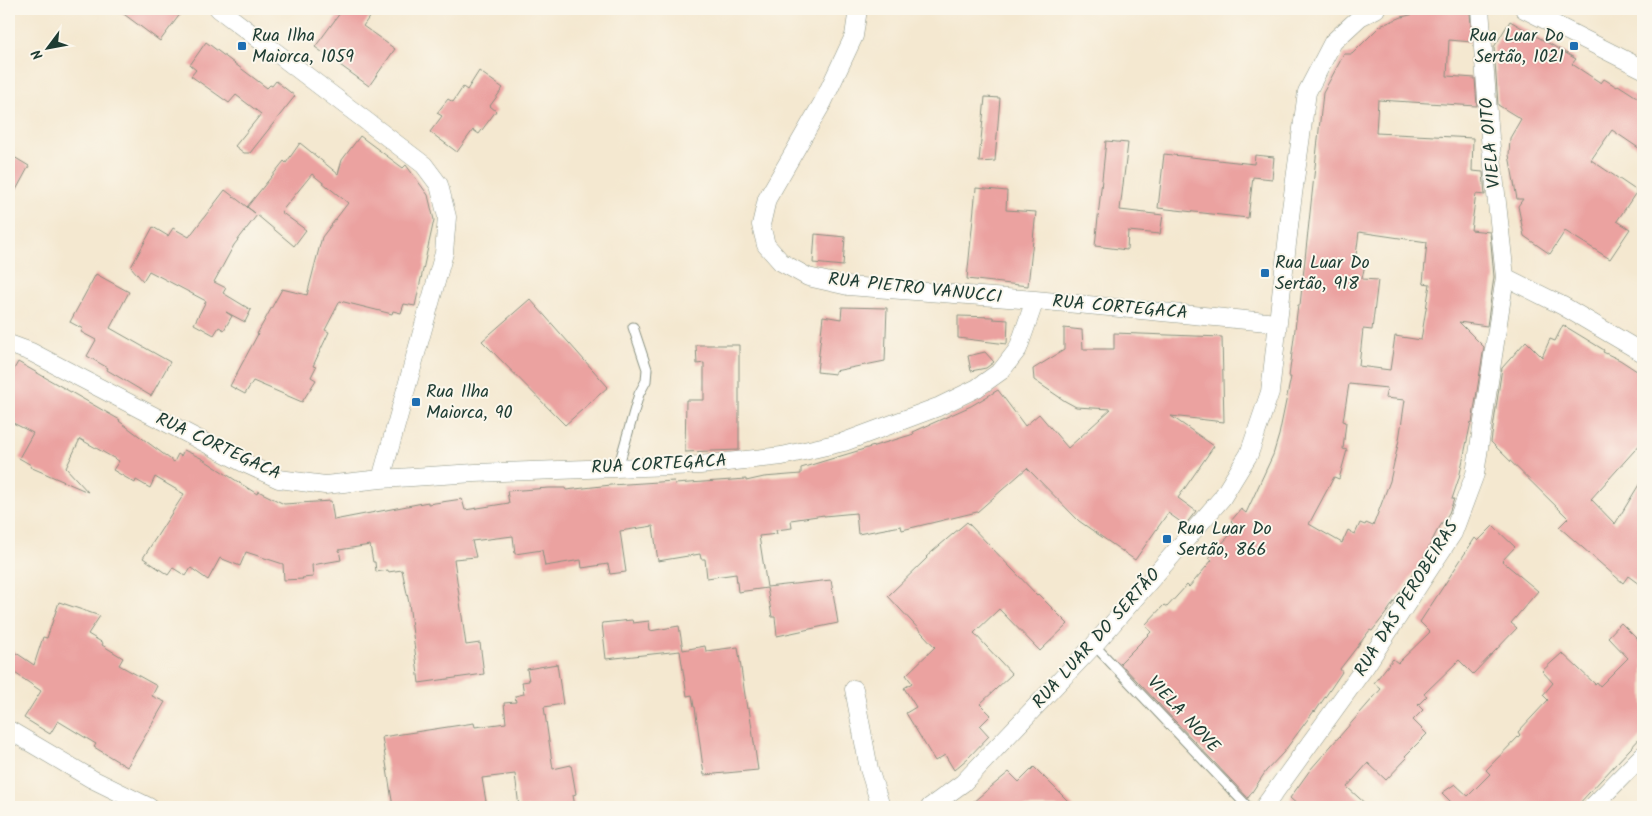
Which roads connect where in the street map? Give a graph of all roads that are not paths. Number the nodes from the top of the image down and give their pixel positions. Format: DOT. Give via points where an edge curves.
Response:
graph roads {
  1 [pos="219,9"];
  2 [pos="858,9"];
  3 [pos="1376,9"];
  4 [pos="1480,9"];
  5 [pos="1524,9"];
  6 [pos="1643,69"];
  7 [pos="1505,277"];
  8 [pos="1035,300"];
  9 [pos="1278,323"];
  10 [pos="633,327"];
  11 [pos="9,344"];
  12 [pos="1643,353"];
  13 [pos="618,468"];
  14 [pos="382,479"];
  15 [pos="1094,645"];
  16 [pos="854,689"];
  17 [pos="9,730"];
  18 [pos="1643,755"];
  19 [pos="148,807"];
  20 [pos="881,807"];
  21 [pos="930,807"];
  22 [pos="1248,807"];
  23 [pos="1264,807"];
  24 [pos="1592,807"];
  1 -- 14 [label="street" via="417,159 439,185 447,217 444,253"];
  2 -- 8 [label="street, RUA PIETRO VANUCCI" via="854,36 823,102 767,199 761,225 766,245 780,262 808,277 848,286"];
  3 -- 9 [label="street, RUA LUAR DO SERTÃO" via="1360,17 1333,42 1307,92"];
  4 -- 7 [label="street, VIELA OITO"];
  5 -- 6 [label="street"];
  7 -- 12 [label="street" via="1563,306"];
  7 -- 23 [label="street, RUA DAS PEROBEIRAS" via="1475,474 1453,533 1365,667"];
  8 -- 9 [label="street, RUA CORTEGACA"];
  8 -- 13 [label="street, RUA CORTEGACA" via="1018,349 1000,371 978,388 938,407 844,442 782,456 700,465"];
  9 -- 15 [label="street, RUA LUAR DO SERTÃO" via="1270,392 1249,454 1222,498"];
  10 -- 13 [label="lane" via="647,369 646,381"];
  11 -- 14 [label="street, RUA CORTEGACA" via="279,478 325,485"];
  13 -- 14 [label="street, RUA CORTEGACA"];
  15 -- 21 [label="street, RUA LUAR DO SERTÃO" via="964,783"];
  15 -- 22 [label="lane, VIELA NOVE"];
  16 -- 20 [label="street" via="869,769"];
  17 -- 19 [label="street" via="92,779"];
  18 -- 24 [label="street"];
}
